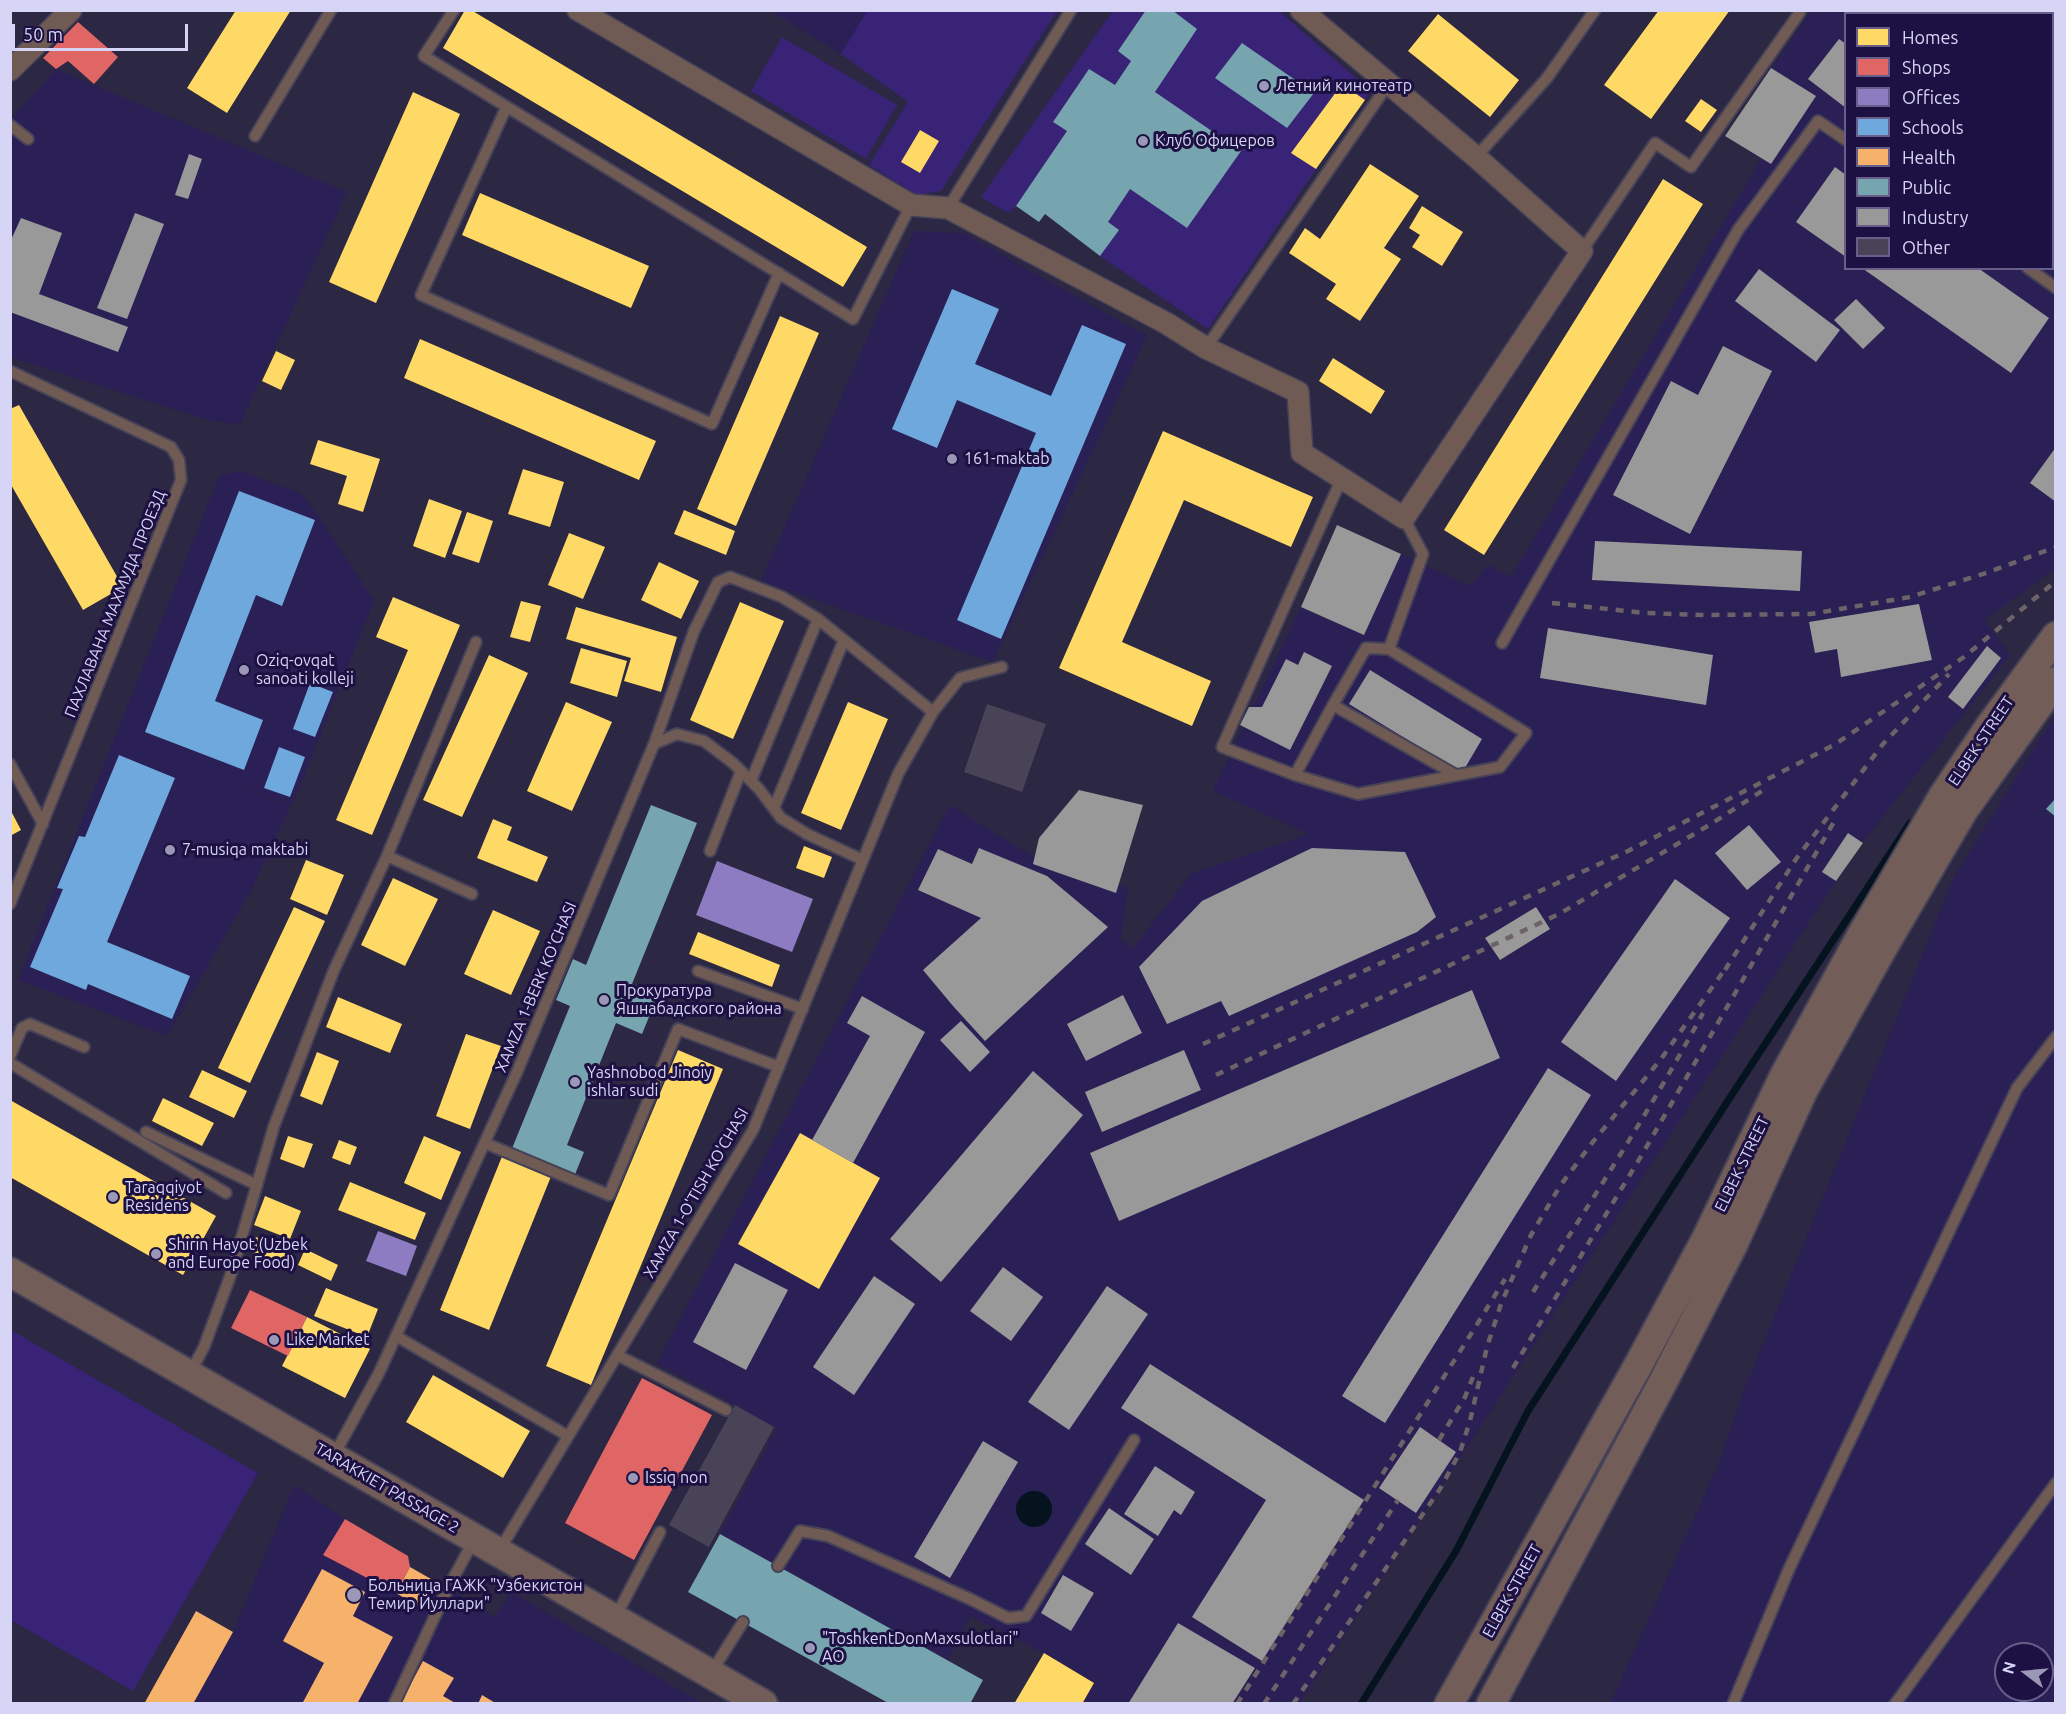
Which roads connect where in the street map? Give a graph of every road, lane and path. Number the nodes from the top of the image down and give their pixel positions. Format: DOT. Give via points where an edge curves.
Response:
graph roads {
  1 [pos="71,10"];
  2 [pos="331,10"];
  3 [pos="454,10"];
  4 [pos="578,10"];
  5 [pos="1071,10"];
  6 [pos="1301,10"];
  7 [pos="1595,10"];
  8 [pos="1800,12"];
  9 [pos="10,70"];
  10 [pos="1389,83"];
  11 [pos="506,108"];
  12 [pos="10,125"];
  13 [pos="255,136"];
  14 [pos="28,139"];
  15 [pos="1844,139"];
  16 [pos="1476,157"];
  17 [pos="911,206"];
  18 [pos="948,208"];
  19 [pos="1582,251"];
  20 [pos="2031,270"];
  21 [pos="779,273"];
  22 [pos="2055,288"];
  23 [pos="1206,348"];
  24 [pos="10,371"];
  25 [pos="1341,480"];
  26 [pos="1404,518"];
  27 [pos="818,619"];
  28 [pos="2055,636"];
  29 [pos="844,640"];
  30 [pos="476,642"];
  31 [pos="1502,643"];
  32 [pos="1389,649"];
  33 [pos="1002,667"];
  34 [pos="2055,681"];
  35 [pos="1333,705"];
  36 [pos="933,712"];
  37 [pos="654,744"];
  38 [pos="10,764"];
  39 [pos="741,771"];
  40 [pos="1295,775"];
  41 [pos="1456,775"];
  42 [pos="751,781"];
  43 [pos="774,808"];
  44 [pos="43,824"];
  45 [pos="710,851"];
  46 [pos="387,856"];
  47 [pos="863,860"];
  48 [pos="472,894"];
  49 [pos="10,904"];
  50 [pos="698,971"];
  51 [pos="803,1009"];
  52 [pos="2055,1037"];
  53 [pos="84,1047"];
  54 [pos="10,1056"];
  55 [pos="10,1064"];
  56 [pos="779,1067"];
  57 [pos="146,1132"];
  58 [pos="485,1143"];
  59 [pos="257,1185"];
  60 [pos="226,1193"];
  61 [pos="10,1272"];
  62 [pos="396,1336"];
  63 [pos="617,1355"];
  64 [pos="189,1375"];
  65 [pos="726,1410"];
  66 [pos="568,1436"];
  67 [pos="1134,1440"];
  68 [pos="333,1457"];
  69 [pos="2055,1483"];
  70 [pos="660,1532"];
  71 [pos="487,1545"];
  72 [pos="778,1566"];
  73 [pos="614,1618"];
  74 [pos="743,1622"];
  75 [pos="711,1673"];
  76 [pos="394,1704"];
  77 [pos="763,1704"];
  78 [pos="1449,1704"];
  79 [pos="1491,1704"];
  80 [pos="1733,1704"];
  81 [pos="1895,1704"];
  1 -- 9 [label="street"];
  2 -- 13 [label="lane"];
  3 -- 11 [label="lane" via="424,56"];
  4 -- 17 [label="street"];
  5 -- 18 [label="lane"];
  6 -- 10 [label="street"];
  7 -- 16 [label="lane" via="1547,78"];
  8 -- 19 [label="lane" via="1691,167 1655,142"];
  10 -- 16 [label="street"];
  10 -- 23 [label="lane"];
  11 -- 21 [label="lane"];
  11 -- 21 [label="lane" via="421,295 712,424"];
  12 -- 14 [label="lane"];
  15 -- 31 [label="lane" via="1818,121 1738,230"];
  16 -- 19 [label="street"];
  17 -- 18 [label="street"];
  17 -- 21 [label="lane" via="854,319"];
  18 -- 23 [label="street"];
  19 -- 26 [label="street"];
  20 -- 22 [label="lane"];
  23 -- 25 [label="street" via="1298,392 1302,453"];
  24 -- 44 [label="lane, ПАХЛАВАНА МАХМУДА ПРОЕЗД" via="171,447 179,460 181,480"];
  25 -- 26 [label="street"];
  25 -- 40 [label="lane" via="1222,747"];
  26 -- 32 [label="lane" via="1423,554"];
  27 -- 29 [label="lane, XAMZA 1-BERK KO'CHASI"];
  27 -- 37 [label="lane, XAMZA 1-BERK KO'CHASI" via="782,597 730,577 717,582 694,631"];
  27 -- 42 [label="lane"];
  28 -- 78 [label="main road, ELBEK STREET" via="1943,796 1862,936 1784,1076 1707,1237 1640,1362"];
  29 -- 36 [label="lane, XAMZA 1-BERK KO'CHASI"];
  29 -- 43 [label="lane"];
  30 -- 46 [label="lane"];
  32 -- 35 [label="lane" via="1366,648"];
  32 -- 41 [label="lane" via="1526,733 1500,767"];
  33 -- 36 [label="lane, XAMZA 1-O'TISH KO'CHASI" via="960,678"];
  34 -- 79 [label="main road, ELBEK STREET" via="1964,811 1803,1091 1733,1245"];
  35 -- 40 [label="lane"];
  35 -- 41 [label="lane"];
  36 -- 47 [label="lane, XAMZA 1-O'TISH KO'CHASI" via="898,774"];
  37 -- 39 [label="lane" via="677,734 704,741"];
  37 -- 58 [label="lane, XAMZA 1-BERK KO'CHASI"];
  38 -- 44 [label="lane"];
  39 -- 42 [label="lane"];
  39 -- 45 [label="lane"];
  40 -- 41 [label="lane" via="1358,794"];
  42 -- 43 [label="lane"];
  43 -- 47 [label="lane" via="781,818 807,834"];
  44 -- 49 [label="lane, ПАХЛАВАНА МАХМУДА ПРОЕЗД"];
  46 -- 48 [label="lane"];
  46 -- 59 [label="lane" via="334,970 274,1126"];
  47 -- 51 [label="lane, XAMZA 1-O'TISH KO'CHASI"];
  50 -- 51 [label="lane"];
  51 -- 56 [label="lane, XAMZA 1-O'TISH KO'CHASI"];
  52 -- 80 [label="lane" via="2012,1099 1789,1569"];
  53 -- 54 [label="lane" via="30,1023 22,1028"];
  55 -- 60 [label="lane"];
  56 -- 58 [label="lane" via="678,1029 609,1195"];
  56 -- 63 [label="lane, XAMZA 1-O'TISH KO'CHASI" via="753,1130"];
  57 -- 59 [label="lane"];
  58 -- 62 [label="lane, XAMZA 1-BERK KO'CHASI"];
  59 -- 64 [label="lane" via="231,1274 204,1347"];
  61 -- 64 [label="main road, TARAKKIET PASSAGE 2"];
  62 -- 66 [label="lane"];
  62 -- 68 [label="lane, XAMZA 1-BERK KO'CHASI"];
  63 -- 65 [label="lane"];
  63 -- 66 [label="lane, XAMZA 1-O'TISH KO'CHASI"];
  64 -- 68 [label="main road, TARAKKIET PASSAGE 2"];
  66 -- 71 [label="lane, XAMZA 1-O'TISH KO'CHASI"];
  67 -- 72 [label="lane" via="1026,1616 1008,1618 828,1536 800,1531"];
  68 -- 71 [label="main road, TARAKKIET PASSAGE 2"];
  69 -- 81 [label="lane"];
  70 -- 73 [label="lane"];
  71 -- 73 [label="main road, TARAKKIET PASSAGE 2"];
  71 -- 76 [label="lane, XAMZA 1-O'TISH KO'CHASI" via="448,1588"];
  73 -- 75 [label="main road, TARAKKIET PASSAGE 2"];
  74 -- 75 [label="lane"];
  75 -- 77 [label="main road, TARAKKIET PASSAGE 2"];
}
